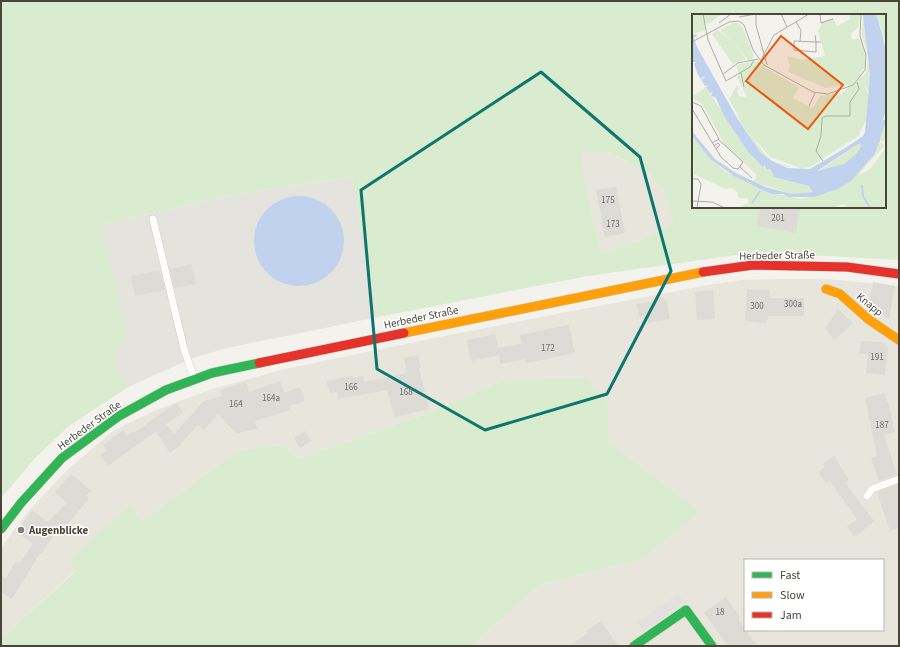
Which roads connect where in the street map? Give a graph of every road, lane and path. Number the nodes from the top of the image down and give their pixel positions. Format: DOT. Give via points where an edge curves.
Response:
graph roads {
  1 [pos="153,219"];
  2 [pos="899,274"];
  3 [pos="826,289"];
  4 [pos="899,340"];
  5 [pos="194,380"];
  6 [pos="899,479"];
  7 [pos="867,496"];
  8 [pos="1,529"];
  9 [pos="634,646"];
  10 [pos="712,646"];
  1 -- 5 [label="lane" via="184,349"];
  2 -- 5 [label="main road, Herbeder Straße" via="847,267 753,265 698,273 212,373"];
  3 -- 4 [label="main road, Knapp" via="840,294 868,319"];
  5 -- 8 [label="main road, Herbeder Straße" via="166,390 119,416 62,458"];
  6 -- 7 [label="lane" via="872,489"];
  9 -- 10 [label="main road" via="686,610"];
}
